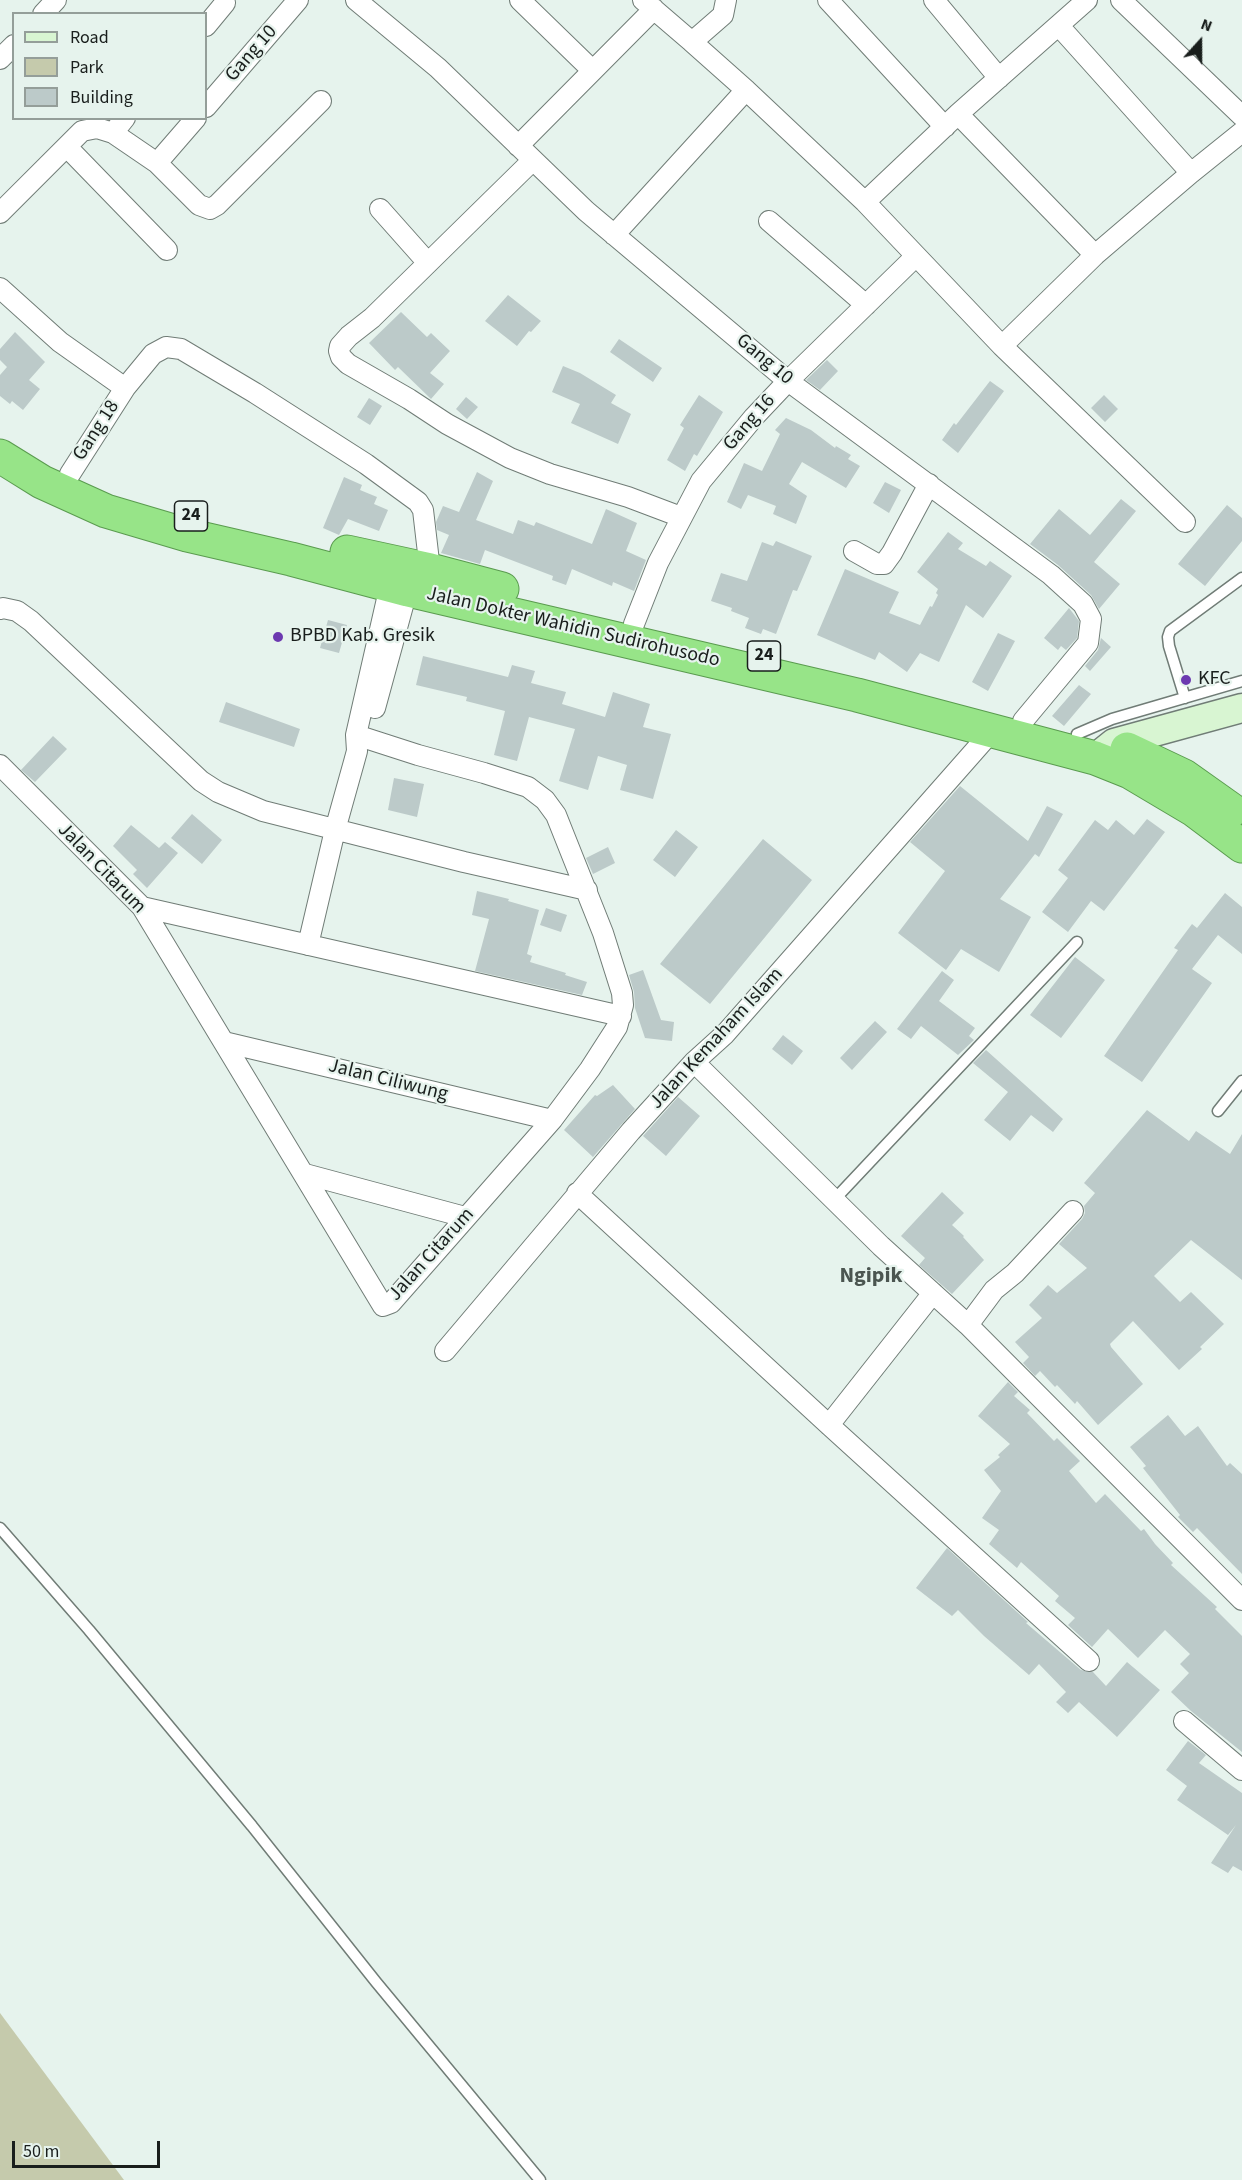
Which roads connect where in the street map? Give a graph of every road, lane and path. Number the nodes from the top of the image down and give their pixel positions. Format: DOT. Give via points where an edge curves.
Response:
graph roads {
  1 [pos="56,0"];
  2 [pos="298,0"];
  3 [pos="356,0"];
  4 [pos="520,0"];
  5 [pos="726,0"];
  6 [pos="828,0"];
  7 [pos="934,0"];
  8 [pos="1087,0"];
  9 [pos="1121,0"];
  10 [pos="225,3"];
  11 [pos="649,4"];
  12 [pos="45,12"];
  13 [pos="207,25"];
  14 [pos="1059,26"];
  15 [pos="692,42"];
  16 [pos="12,47"];
  17 [pos="0,59"];
  18 [pos="592,70"];
  19 [pos="999,78"];
  20 [pos="746,90"];
  21 [pos="321,101"];
  22 [pos="207,106"];
  23 [pos="1242,116"];
  24 [pos="194,120"];
  25 [pos="952,120"];
  26 [pos="119,126"];
  27 [pos="1239,140"];
  28 [pos="518,146"];
  29 [pos="67,147"];
  30 [pos="533,160"];
  31 [pos="157,163"];
  32 [pos="1191,173"];
  33 [pos="865,202"];
  34 [pos="380,209"];
  35 [pos="0,213"];
  36 [pos="769,221"];
  37 [pos="614,235"];
  38 [pos="167,250"];
  39 [pos="1095,255"];
  40 [pos="915,256"];
  41 [pos="428,263"];
  42 [pos="4,301"];
  43 [pos="866,305"];
  44 [pos="1002,345"];
  45 [pos="788,381"];
  46 [pos="125,388"];
  47 [pos="0,432"];
  48 [pos="0,456"];
  49 [pos="70,474"];
  50 [pos="929,484"];
  51 [pos="681,517"];
  52 [pos="1185,522"];
  53 [pos="854,551"];
  54 [pos="407,575"];
  55 [pos="1242,578"];
  56 [pos="0,609"];
  57 [pos="634,624"];
  58 [pos="1242,681"];
  59 [pos="1185,698"];
  60 [pos="1242,708"];
  61 [pos="1008,725"];
  62 [pos="360,741"];
  63 [pos="1095,745"];
  64 [pos="0,765"];
  65 [pos="1242,818"];
  66 [pos="335,830"];
  67 [pos="1242,846"];
  68 [pos="587,891"];
  69 [pos="142,907"];
  70 [pos="1077,942"];
  71 [pos="308,945"];
  72 [pos="621,1016"];
  73 [pos="224,1042"];
  74 [pos="694,1062"];
  75 [pos="1242,1081"];
  76 [pos="1218,1110"];
  77 [pos="552,1120"];
  78 [pos="305,1174"];
  79 [pos="577,1193"];
  80 [pos="834,1200"];
  81 [pos="1073,1211"];
  82 [pos="465,1217"];
  83 [pos="933,1293"];
  84 [pos="968,1325"];
  85 [pos="445,1351"];
  86 [pos="829,1425"];
  87 [pos="0,1528"];
  88 [pos="1242,1600"];
  89 [pos="1089,1661"];
  90 [pos="1184,1721"];
  91 [pos="1242,1770"];
  92 [pos="540,2180"];
  1 -- 12 [label="street"];
  2 -- 22 [label="street, Gang 10"];
  3 -- 28 [label="street, Gang 10" via="438,68"];
  4 -- 18 [label="street"];
  5 -- 15 [label="street" via="723,15"];
  6 -- 25 [label="street"];
  7 -- 19 [label="street"];
  8 -- 14 [label="street"];
  9 -- 23 [label="street"];
  10 -- 13 [label="street"];
  11 -- 15 [label="street"];
  11 -- 18 [label="street"];
  14 -- 19 [label="street"];
  14 -- 32 [label="street"];
  15 -- 20 [label="street"];
  16 -- 17 [label="street"];
  18 -- 28 [label="street"];
  19 -- 25 [label="street"];
  20 -- 33 [label="street"];
  20 -- 37 [label="street"];
  21 -- 31 [label="street" via="210,209 200,205"];
  24 -- 31 [label="street"];
  25 -- 33 [label="street"];
  25 -- 39 [label="street"];
  26 -- 29 [label="street" via="82,131"];
  26 -- 31 [label="street"];
  27 -- 32 [label="street"];
  28 -- 30 [label="street, Gang 10"];
  29 -- 35 [label="street"];
  29 -- 38 [label="street"];
  30 -- 37 [label="street, Gang 10"];
  30 -- 41 [label="street"];
  32 -- 39 [label="street"];
  33 -- 40 [label="street"];
  34 -- 41 [label="street"];
  36 -- 43 [label="street"];
  37 -- 45 [label="street, Gang 10"];
  39 -- 44 [label="street"];
  40 -- 43 [label="street, Gang 16"];
  40 -- 44 [label="street"];
  41 -- 51 [label="street" via="340,346 348,364 510,458"];
  42 -- 46 [label="street"];
  43 -- 45 [label="street, Gang 16"];
  44 -- 52 [label="street"];
  45 -- 50 [label="street, Gang 10"];
  45 -- 51 [label="street, Gang 16" via="701,481"];
  46 -- 49 [label="street, Gang 18"];
  46 -- 54 [label="street, Gang 18" via="153,354 166,347 182,349 366,464 418,502 423,510"];
  47 -- 49 [label="highway, Jalan Dokter Wahidin Sudirohusodo / 24"];
  48 -- 54 [label="highway, Jalan Dokter Wahidin Sudirohusodo / 24" via="42,482 106,511 187,535 291,558"];
  49 -- 54 [label="highway, Jalan Dokter Wahidin Sudirohusodo / 24" via="176,512"];
  50 -- 53 [label="street" via="884,564"];
  50 -- 61 [label="street, Gang 10" via="1051,575 1083,604 1090,619 1088,643"];
  51 -- 57 [label="street, Gang 16"];
  54 -- 57 [label="highway, Jalan Dokter Wahidin Sudirohusodo / 24"];
  54 -- 61 [label="highway, Jalan Dokter Wahidin Sudirohusodo / 24" via="857,695"];
  54 -- 62 [label="street"];
  55 -- 59 [label="lane" via="1170,631 1169,646"];
  56 -- 66 [label="street" via="17,611 31,621 218,792 263,811"];
  57 -- 61 [label="highway, Jalan Dokter Wahidin Sudirohusodo / 24" via="928,695"];
  58 -- 59 [label="lane"];
  59 -- 63 [label="lane" via="1112,719"];
  60 -- 63 [label="main road"];
  61 -- 63 [label="highway, Jalan Dokter Wahidin Sudirohusodo / 24"];
  61 -- 74 [label="street, Jalan Kemaham Islam" via="725,1034"];
  62 -- 66 [label="street"];
  62 -- 68 [label="street" via="528,787 556,815"];
  63 -- 65 [label="highway, Jalan Dokter Wahidin Sudirohusodo / 24" via="1184,776"];
  63 -- 67 [label="highway, Jalan Dokter Wahidin Sudirohusodo / 24"];
  64 -- 69 [label="street, Jalan Citarum"];
  66 -- 68 [label="street"];
  66 -- 71 [label="street"];
  68 -- 72 [label="street" via="622,993"];
  69 -- 71 [label="street"];
  69 -- 73 [label="street, Jalan Citarum"];
  70 -- 80 [label="lane"];
  71 -- 72 [label="street"];
  72 -- 77 [label="street, Jalan Citarum" via="590,1069"];
  73 -- 77 [label="street, Jalan Ciliwung"];
  73 -- 78 [label="street, Jalan Citarum"];
  74 -- 79 [label="street, Jalan Kemaham Islam"];
  74 -- 80 [label="street"];
  75 -- 76 [label="lane"];
  77 -- 82 [label="street, Jalan Citarum"];
  78 -- 82 [label="street"];
  78 -- 82 [label="street, Jalan Citarum" via="383,1306 391,1303"];
  79 -- 85 [label="street, Jalan Kemaham Islam"];
  79 -- 86 [label="street"];
  80 -- 83 [label="street"];
  81 -- 84 [label="street" via="994,1290"];
  83 -- 84 [label="street"];
  83 -- 86 [label="street"];
  84 -- 88 [label="street"];
  86 -- 89 [label="street"];
  87 -- 92 [label="lane" via="252,1826"];
  90 -- 91 [label="street"];
}
